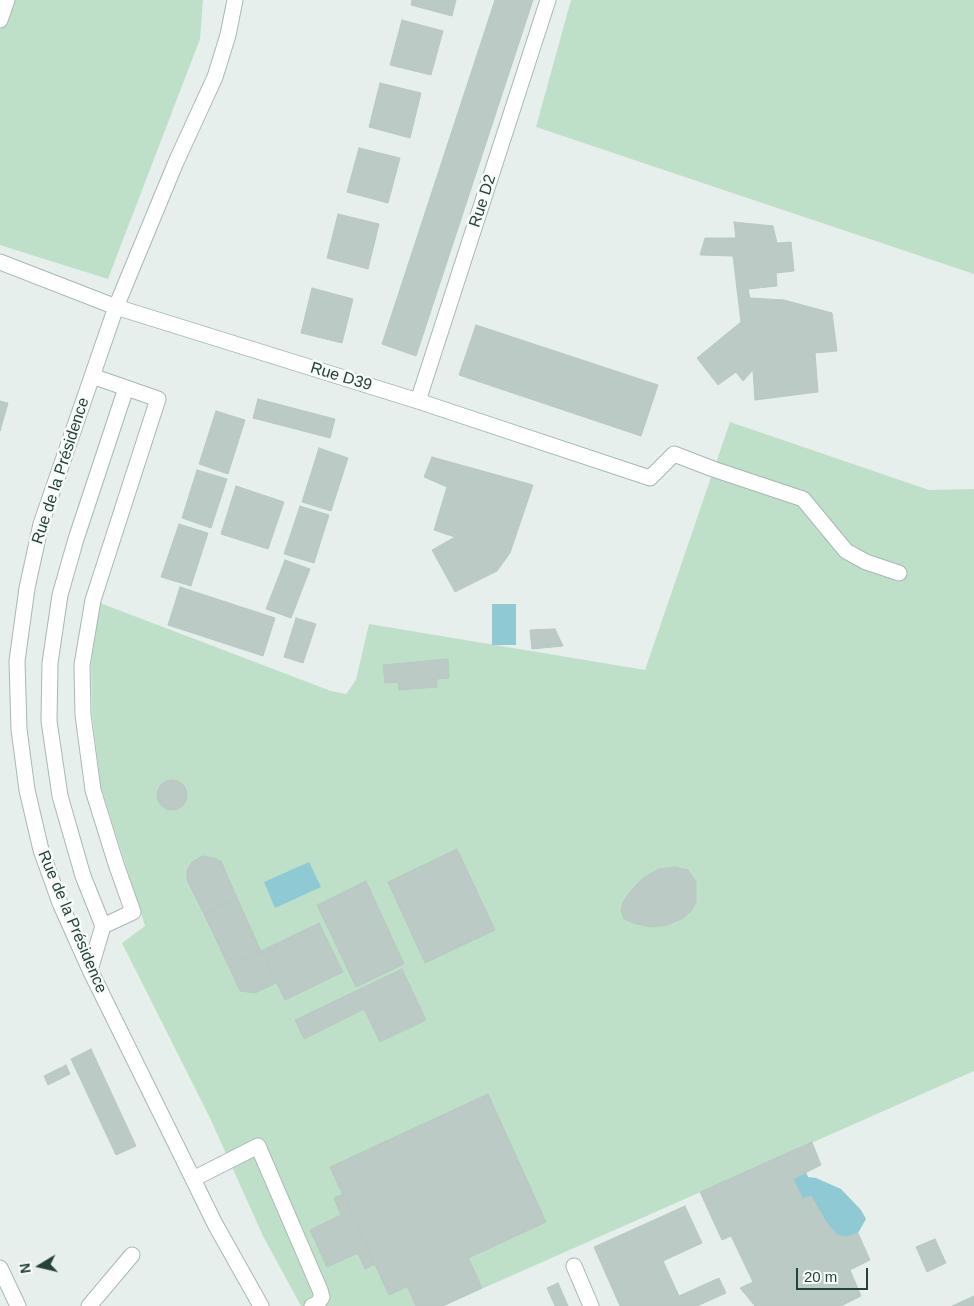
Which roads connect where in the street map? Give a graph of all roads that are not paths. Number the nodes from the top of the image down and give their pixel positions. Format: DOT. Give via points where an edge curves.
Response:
graph roads {
  1 [pos="7,0"];
  2 [pos="234,0"];
  3 [pos="548,0"];
  4 [pos="0,20"];
  5 [pos="0,262"];
  6 [pos="116,307"];
  7 [pos="92,376"];
  8 [pos="126,388"];
  9 [pos="418,401"];
  10 [pos="899,573"];
  11 [pos="103,926"];
  12 [pos="90,970"];
  13 [pos="193,1179"];
  14 [pos="132,1255"];
  15 [pos="574,1266"];
  16 [pos="0,1268"];
  17 [pos="18,1306"];
  18 [pos="88,1306"];
  19 [pos="261,1306"];
  20 [pos="312,1306"];
  21 [pos="591,1306"];
  1 -- 4 [label="street"];
  2 -- 6 [label="street, Rue de la Présidence" via="228,35 215,77"];
  3 -- 9 [label="street, Rue D2"];
  5 -- 6 [label="street, Rue D39"];
  6 -- 7 [label="street, Rue de la Présidence"];
  6 -- 9 [label="street, Rue D39"];
  7 -- 8 [label="street"];
  7 -- 12 [label="street, Rue de la Présidence" via="41,524 27,588 17,661 19,728 27,790 41,850"];
  8 -- 11 [label="street" via="60,595 50,663 49,721 60,796 83,876"];
  8 -- 11 [label="street" via="158,399 93,600 82,665 93,790 134,912"];
  9 -- 10 [label="street, Rue D39" via="650,478 674,454 803,499 846,551"];
  11 -- 12 [label="street"];
  12 -- 13 [label="street, Rue de la Présidence"];
  13 -- 19 [label="street, Rue de la Présidence"];
  13 -- 20 [label="street" via="258,1146 320,1290 322,1297"];
  14 -- 18 [label="street"];
  15 -- 21 [label="street"];
  16 -- 17 [label="street"];
}
